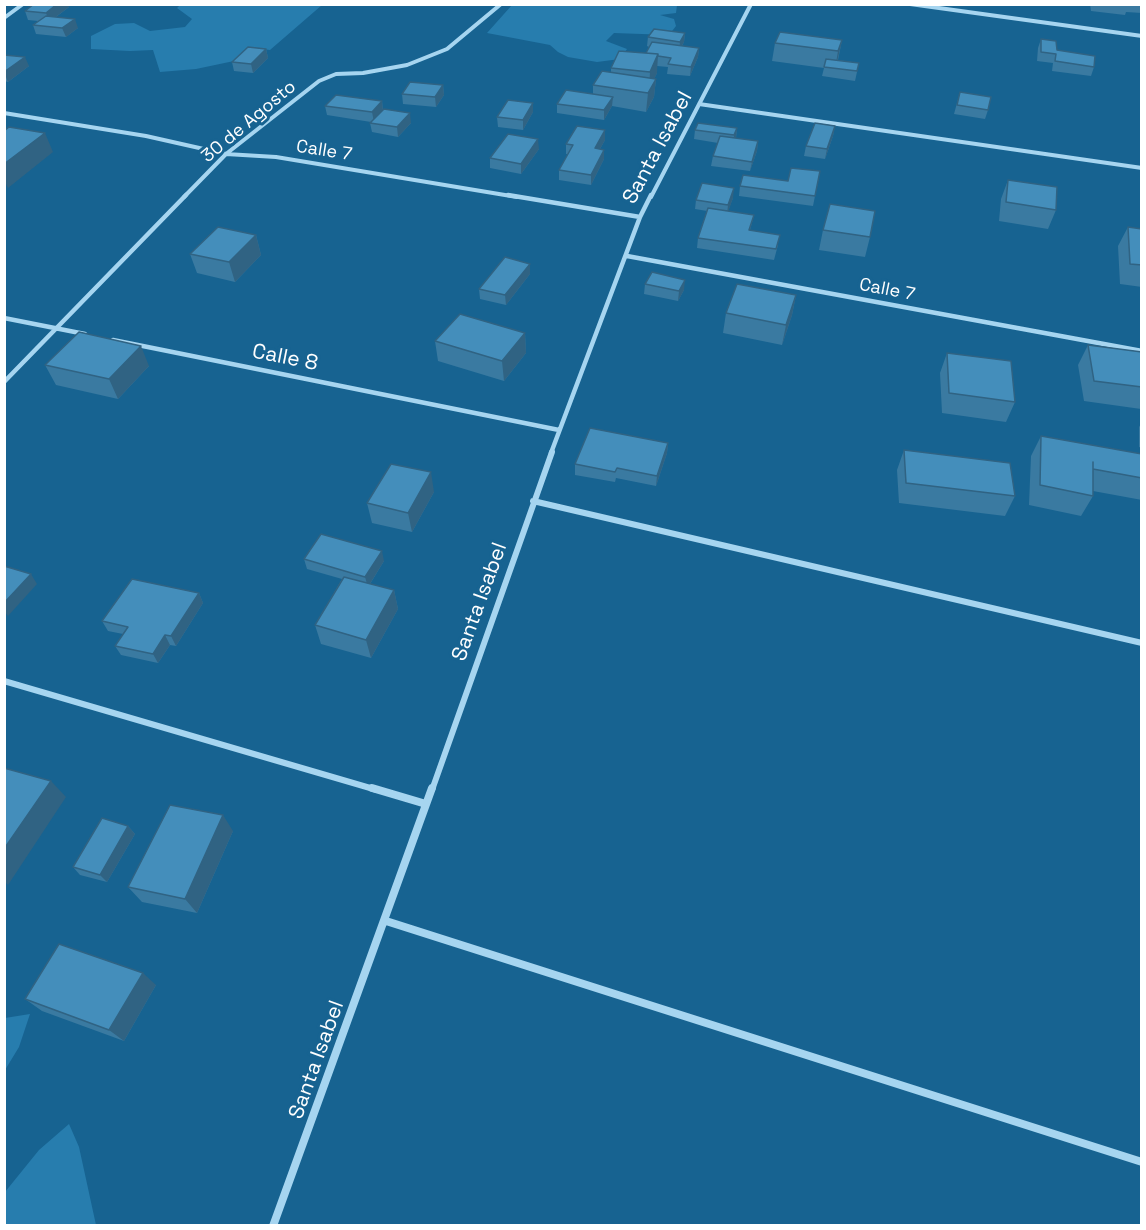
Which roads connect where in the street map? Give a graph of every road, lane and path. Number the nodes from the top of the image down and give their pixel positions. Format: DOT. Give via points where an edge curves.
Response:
graph roads {
  1 [pos="23,4"];
  2 [pos="501,4"];
  3 [pos="751,4"];
  4 [pos="910,4"];
  5 [pos="4,18"];
  6 [pos="1142,36"];
  7 [pos="699,104"];
  8 [pos="4,113"];
  9 [pos="226,154"];
  10 [pos="1142,168"];
  11 [pos="640,217"];
  12 [pos="627,256"];
  13 [pos="4,318"];
  14 [pos="56,328"];
  15 [pos="91,335"];
  16 [pos="103,338"];
  17 [pos="1142,351"];
  18 [pos="4,382"];
  19 [pos="559,430"];
  20 [pos="533,501"];
  21 [pos="1142,643"];
  22 [pos="4,681"];
  23 [pos="426,804"];
  24 [pos="386,921"];
  25 [pos="1142,1162"];
  26 [pos="273,1226"];
  1 -- 5 [label="street"];
  2 -- 9 [label="street, 30 de Agosto" via="447,49 407,65 336,74 320,81"];
  3 -- 7 [label="street, Santa Isabel"];
  4 -- 6 [label="street"];
  7 -- 10 [label="street"];
  7 -- 11 [label="street, Santa Isabel"];
  8 -- 9 [label="street, Calle 7" via="146,136"];
  9 -- 11 [label="street, Calle 7" via="276,157"];
  9 -- 14 [label="street, 30 de Agosto"];
  11 -- 12 [label="street, Santa Isabel"];
  12 -- 17 [label="street, Calle 7"];
  12 -- 19 [label="street, Santa Isabel"];
  13 -- 14 [label="street"];
  14 -- 15 [label="street"];
  14 -- 18 [label="street, 30 de Agosto"];
  16 -- 19 [label="street, Calle 8"];
  19 -- 20 [label="street, Santa Isabel"];
  20 -- 21 [label="street"];
  20 -- 23 [label="street, Santa Isabel"];
  22 -- 23 [label="street"];
  23 -- 24 [label="street, Santa Isabel"];
  24 -- 25 [label="street"];
  24 -- 26 [label="street, Santa Isabel"];
}
